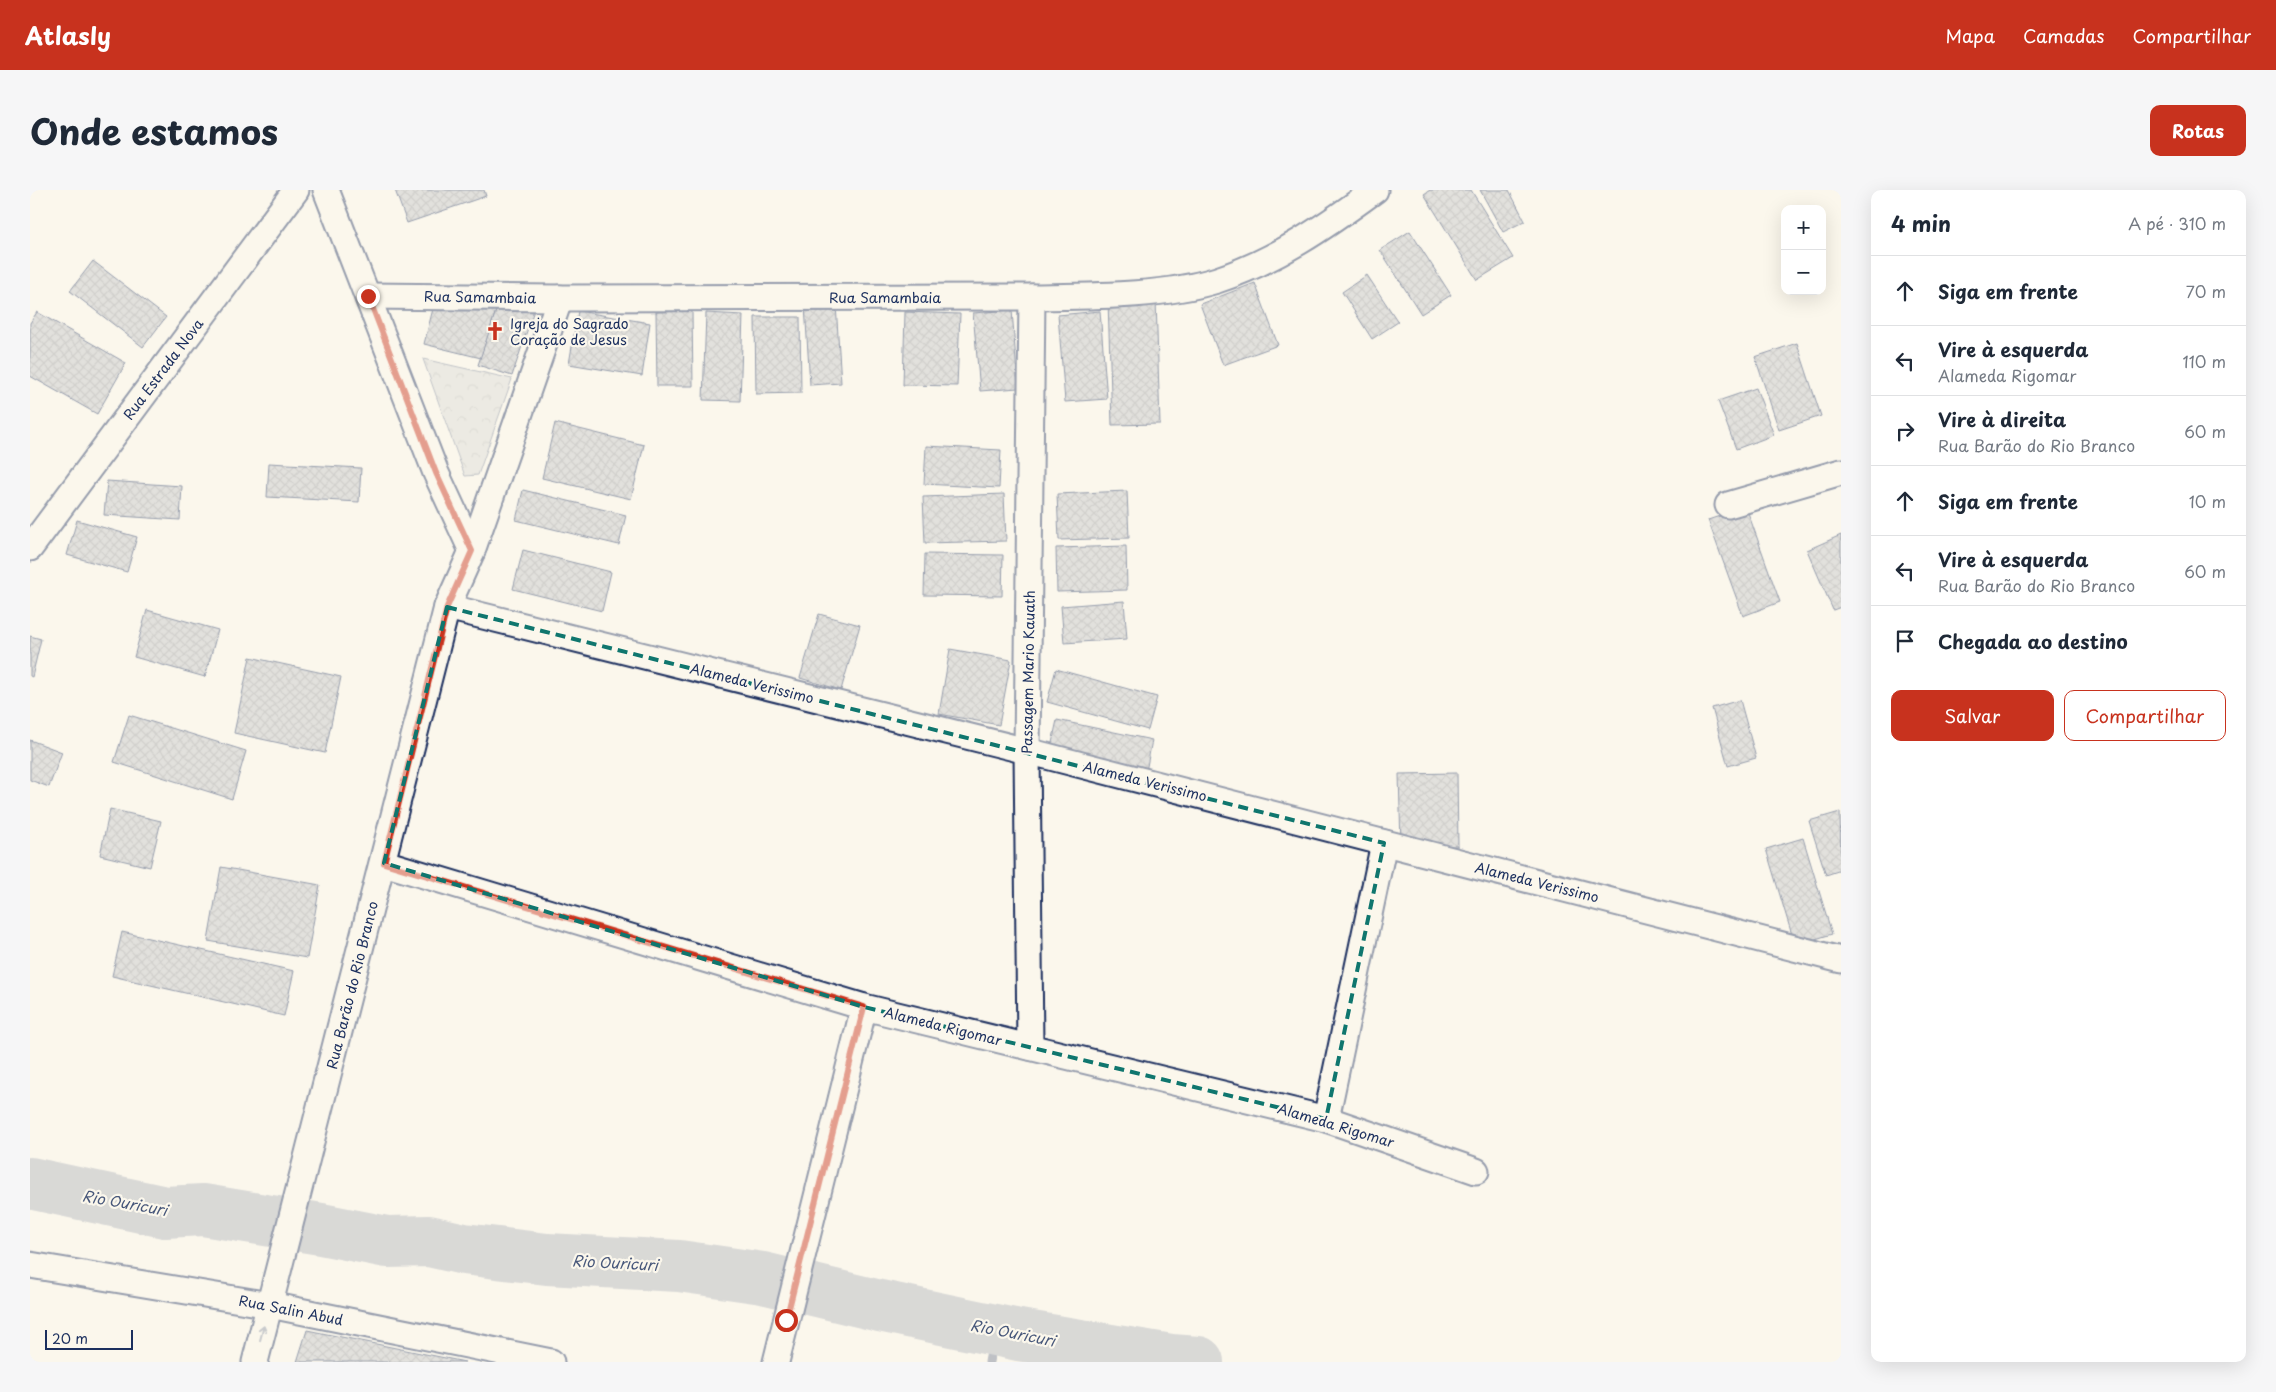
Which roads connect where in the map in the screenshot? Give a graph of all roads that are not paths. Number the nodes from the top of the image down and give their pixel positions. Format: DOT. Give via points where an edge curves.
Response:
graph roads {
  1 [pos="296,190"];
  2 [pos="326,190"];
  3 [pos="1375,190"];
  4 [pos="368,296"];
  5 [pos="1032,297"];
  6 [pos="560,298"];
  7 [pos="1841,472"];
  8 [pos="1728,505"];
  9 [pos="30,548"];
  10 [pos="472,551"];
  11 [pos="447,607"];
  12 [pos="1028,751"];
  13 [pos="1384,843"];
  14 [pos="384,863"];
  15 [pos="1841,960"];
  16 [pos="864,1007"];
  17 [pos="1030,1048"];
  18 [pos="1326,1119"];
  19 [pos="1476,1171"];
  20 [pos="30,1266"];
  21 [pos="270,1305"];
  22 [pos="255,1362"];
  23 [pos="551,1362"];
  24 [pos="776,1362"];
  1 -- 9 [label="street, Rua Estrada Nova"];
  2 -- 4 [label="street"];
  3 -- 5 [label="street, Rua Samambaia" via="1325,227 1267,260 1216,280 1100,296"];
  4 -- 6 [label="street, Rua Samambaia"];
  4 -- 10 [label="street" via="436,473"];
  5 -- 6 [label="street, Rua Samambaia"];
  5 -- 12 [label="street, Passagem Mario Kauath"];
  6 -- 10 [label="street, Rua Barão do Rio Branco"];
  7 -- 8 [label="street"];
  10 -- 11 [label="street, Rua Barão do Rio Branco"];
  11 -- 12 [label="street, Alameda Verissimo"];
  11 -- 14 [label="street, Rua Barão do Rio Branco"];
  12 -- 13 [label="street, Alameda Verissimo"];
  12 -- 17 [label="street, Passagem Mario Kauath"];
  13 -- 15 [label="street, Alameda Verissimo"];
  13 -- 18 [label="street"];
  14 -- 16 [label="street, Alameda Rigomar"];
  14 -- 21 [label="street, Rua Barão do Rio Branco"];
  16 -- 17 [label="street, Alameda Rigomar"];
  16 -- 24 [label="street"];
  17 -- 18 [label="street, Alameda Rigomar"];
  18 -- 19 [label="street, Alameda Rigomar"];
  20 -- 21 [label="street, Rua Salin Abud"];
  22 -- 21 [label="street, Rua Barão do Rio Branco, one-way"];
  21 -- 23 [label="street, Rua Salin Abud"];
}
